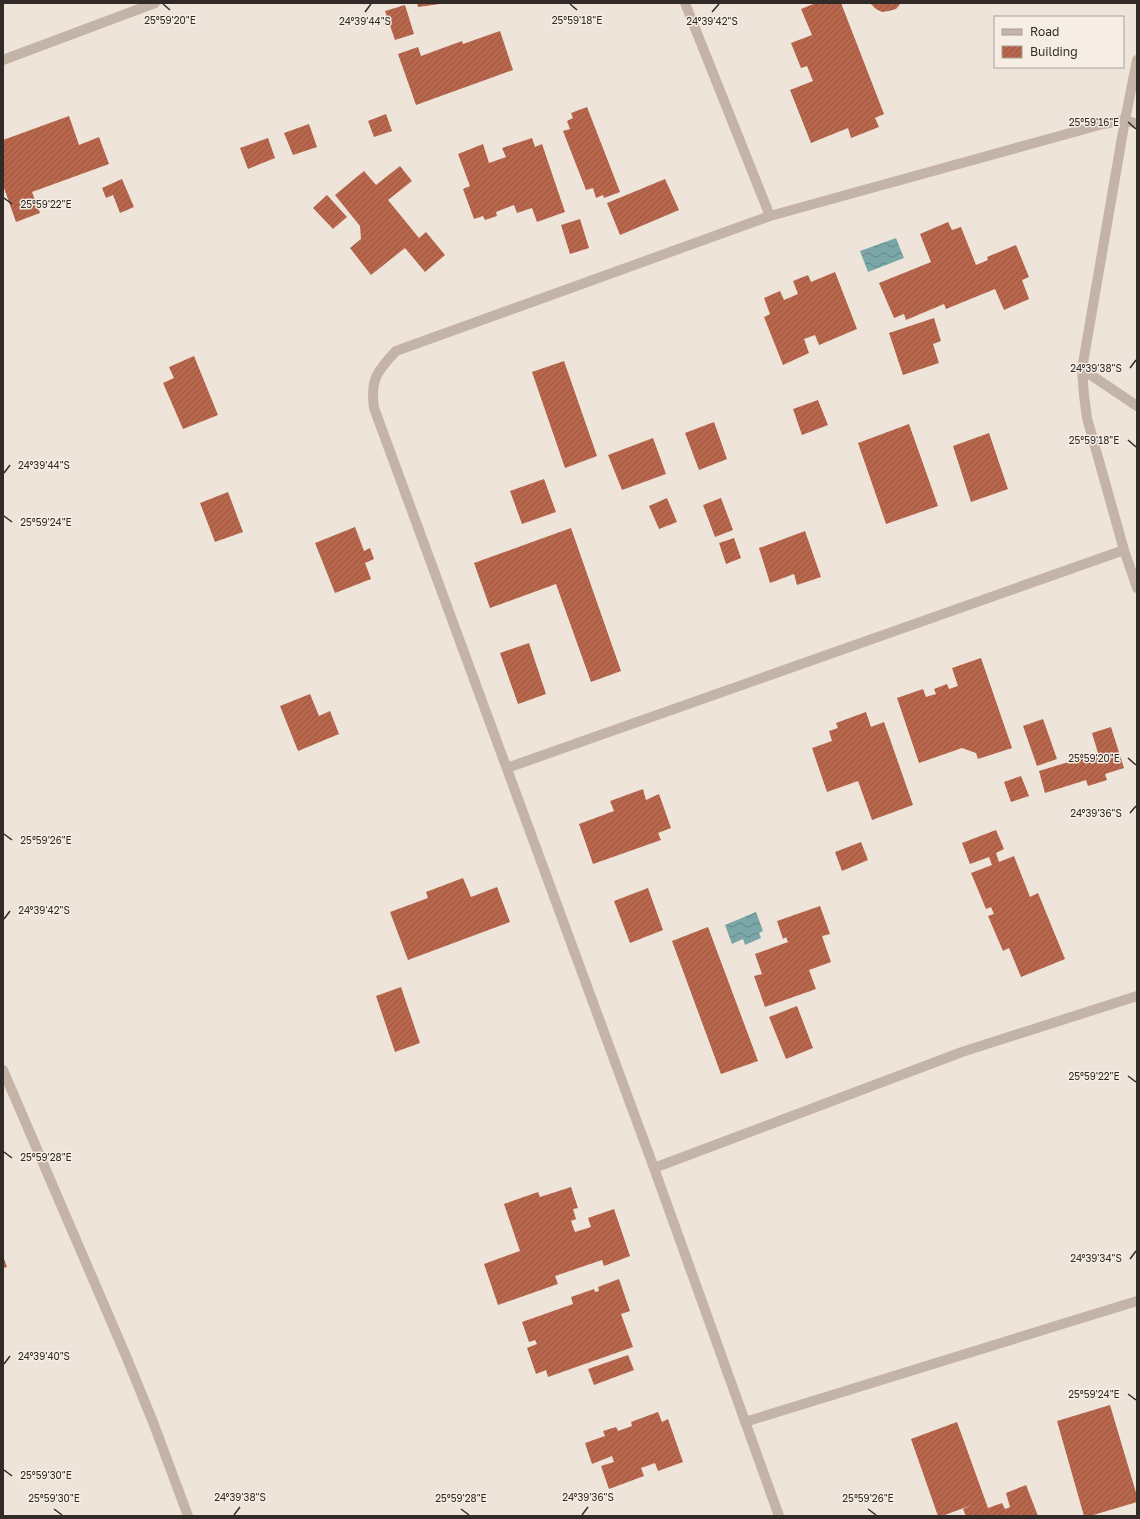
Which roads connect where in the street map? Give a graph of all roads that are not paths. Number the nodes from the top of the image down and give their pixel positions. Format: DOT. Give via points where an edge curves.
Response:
graph roads {
  1 [pos="155,3"];
  2 [pos="685,3"];
  3 [pos="3,60"];
  4 [pos="1137,60"];
  5 [pos="1125,120"];
  6 [pos="1137,124"];
  7 [pos="770,216"];
  8 [pos="1082,370"];
  9 [pos="1137,406"];
  10 [pos="1124,550"];
  11 [pos="1137,588"];
  12 [pos="507,768"];
  13 [pos="1137,996"];
  14 [pos="3,1070"];
  15 [pos="654,1168"];
  16 [pos="1137,1301"];
  17 [pos="745,1422"];
  18 [pos="188,1516"];
  19 [pos="779,1516"];
  1 -- 3 [label="street"];
  2 -- 7 [label="street"];
  4 -- 5 [label="street"];
  5 -- 6 [label="street"];
  5 -- 7 [label="street" via="1095,126"];
  5 -- 8 [label="street"];
  7 -- 12 [label="street" via="396,351 375,378 372,393 374,408"];
  8 -- 9 [label="street"];
  8 -- 10 [label="street" via="1087,418"];
  10 -- 11 [label="street"];
  10 -- 12 [label="street"];
  12 -- 15 [label="street"];
  13 -- 15 [label="street" via="962,1052"];
  14 -- 18 [label="street" via="126,1356"];
  15 -- 17 [label="street"];
  16 -- 17 [label="street"];
  17 -- 19 [label="street"];
}
